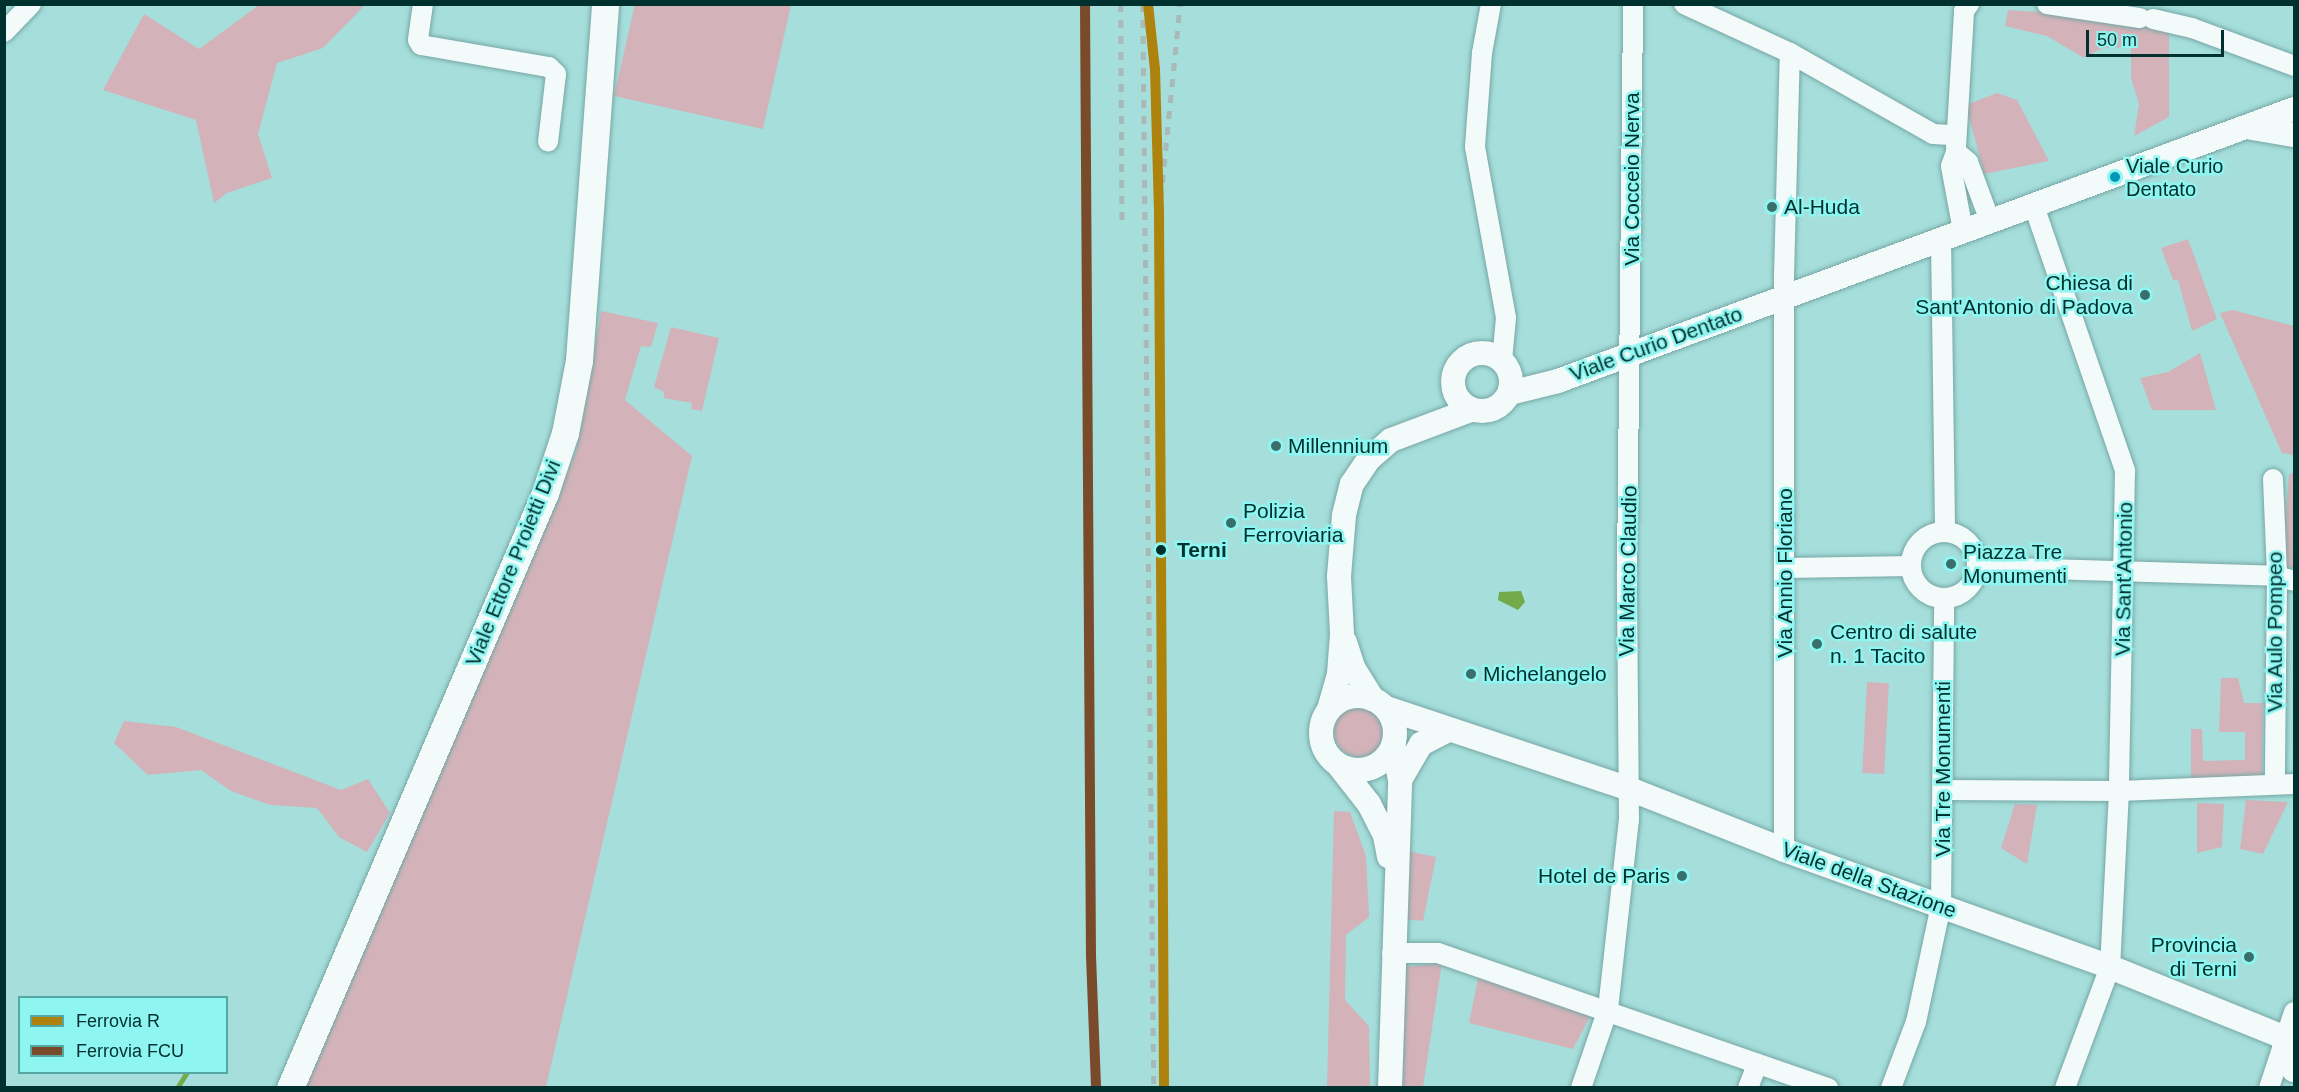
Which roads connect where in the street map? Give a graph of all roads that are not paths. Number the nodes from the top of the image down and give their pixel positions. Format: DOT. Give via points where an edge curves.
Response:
graph roads {
  1 [pos="31,4"];
  2 [pos="423,4"];
  3 [pos="606,4"];
  4 [pos="1491,4"];
  5 [pos="1634,4"];
  6 [pos="1684,4"];
  7 [pos="1969,4"];
  8 [pos="2047,4"];
  9 [pos="4,32"];
  10 [pos="1790,53"];
  11 [pos="2295,66"];
  12 [pos="2295,109"];
  13 [pos="2247,127"];
  14 [pos="2295,135"];
  15 [pos="548,142"];
  16 [pos="1956,143"];
  17 [pos="2034,206"];
  18 [pos="1990,221"];
  19 [pos="1963,231"];
  20 [pos="1941,239"];
  21 [pos="1784,297"];
  22 [pos="1631,353"];
  23 [pos="1507,374"];
  24 [pos="1453,383"];
  25 [pos="1472,410"];
  26 [pos="1418,432"];
  27 [pos="2273,479"];
  28 [pos="1945,531"];
  29 [pos="1911,566"];
  30 [pos="1978,567"];
  31 [pos="1786,568"];
  32 [pos="2125,571"];
  33 [pos="2286,579"];
  34 [pos="1944,598"];
  35 [pos="1342,634"];
  36 [pos="1379,704"];
  37 [pos="1329,709"];
  38 [pos="1449,730"];
  39 [pos="1394,746"];
  40 [pos="1340,767"];
  41 [pos="1400,780"];
  42 [pos="2275,784"];
  43 [pos="2295,784"];
  44 [pos="1627,788"];
  45 [pos="1944,790"];
  46 [pos="2119,791"];
  47 [pos="1784,850"];
  48 [pos="1394,879"];
  49 [pos="1941,905"];
  50 [pos="1392,953"];
  51 [pos="2110,967"];
  52 [pos="1608,1009"];
  53 [pos="2295,1012"];
  54 [pos="2290,1032"];
  55 [pos="1757,1064"];
  56 [pos="2295,1070"];
  57 [pos="290,1088"];
  58 [pos="1390,1088"];
  59 [pos="1581,1088"];
  60 [pos="1748,1088"];
  61 [pos="1828,1088"];
  62 [pos="1891,1088"];
  63 [pos="2065,1088"];
  64 [pos="2269,1088"];
  1 -- 9 [label="street"];
  2 -- 15 [label="street" via="418,40 421,45 549,67 556,74"];
  3 -- 57 [label="main road, Viale Ettore Proietti Divi" via="579,360 565,434 545,493"];
  4 -- 23 [label="street" via="1482,53 1475,147 1506,318"];
  5 -- 22 [label="street, Via Cocceio Nerva"];
  6 -- 10 [label="street"];
  7 -- 16 [label="street" via="1964,11"];
  8 -- 11 [label="street" via="2192,28"];
  10 -- 16 [label="street" via="1933,134"];
  10 -- 21 [label="street, Via Annio Floriano"];
  12 -- 13 [label="street, Viale Curio Dentato"];
  13 -- 14 [label="street"];
  13 -- 17 [label="street, Viale Curio Dentato"];
  16 -- 18 [label="street" via="1968,162"];
  16 -- 19 [label="street" via="1951,166"];
  17 -- 18 [label="street, Viale Curio Dentato"];
  17 -- 32 [label="street, Via Sant'Antonio" via="2125,471"];
  18 -- 19 [label="street, Viale Curio Dentato"];
  19 -- 20 [label="street, Viale Curio Dentato"];
  20 -- 21 [label="street, Viale Curio Dentato"];
  20 -- 28 [label="street"];
  21 -- 22 [label="street, Viale Curio Dentato"];
  21 -- 31 [label="street, Via Annio Floriano"];
  22 -- 23 [label="street, Viale Curio Dentato" via="1558,381"];
  22 -- 44 [label="street, Via Marco Claudio"];
  23 -- 24 [label="street, Viale Curio Dentato" via="1488,353 1467,356 1456,368"];
  23 -- 25 [label="street, Viale Curio Dentato" via="1490,411"];
  24 -- 25 [label="street" via="1455,395"];
  24 -- 26 [label="street, Viale Curio Dentato" via="1441,406"];
  25 -- 26 [label="street, Viale Curio Dentato"];
  26 -- 35 [label="street, Viale Curio Dentato" via="1391,440 1368,460 1352,484 1344,515 1339,576"];
  27 -- 33 [label="street, Via Aulo Pompeo"];
  28 -- 29 [label="street" via="1934,533 1917,545"];
  28 -- 30 [label="street" via="1956,533 1972,547"];
  29 -- 31 [label="street"];
  29 -- 34 [label="street" via="1918,587"];
  30 -- 32 [label="street"];
  30 -- 34 [label="street" via="1969,588"];
  31 -- 47 [label="street, Via Annio Floriano"];
  32 -- 33 [label="street"];
  32 -- 46 [label="street, Via Sant'Antonio"];
  33 -- 42 [label="street, Via Aulo Pompeo"];
  34 -- 45 [label="street, Via Tre Monumenti"];
  35 -- 36 [label="street" via="1354,669"];
  35 -- 37 [label="street" via="1339,674"];
  36 -- 37 [label="street" via="1350,697"];
  36 -- 38 [label="street, Viale della Stazione"];
  36 -- 39 [label="street" via="1394,726"];
  37 -- 40 [label="street" via="1321,740 1331,760"];
  38 -- 41 [label="street" via="1421,744"];
  38 -- 44 [label="street, Viale della Stazione"];
  39 -- 40 [label="street" via="1372,768 1353,771"];
  39 -- 41 [label="street"];
  40 -- 48 [label="street" via="1369,804 1385,836"];
  41 -- 48 [label="street"];
  42 -- 43 [label="street"];
  42 -- 46 [label="street"];
  44 -- 47 [label="street, Viale della Stazione"];
  44 -- 52 [label="street, Via Marco Claudio" via="1629,820"];
  45 -- 46 [label="street"];
  45 -- 49 [label="street, Via Tre Monumenti"];
  46 -- 51 [label="street, Via Sant'Antonio"];
  47 -- 49 [label="street, Viale della Stazione"];
  48 -- 50 [label="street"];
  49 -- 51 [label="street, Viale della Stazione"];
  49 -- 62 [label="street, Via Tre Monumenti" via="1916,1022"];
  50 -- 52 [label="street" via="1438,953"];
  50 -- 58 [label="street"];
  51 -- 54 [label="street, Viale della Stazione"];
  51 -- 63 [label="street, Via Sant'Antonio"];
  52 -- 55 [label="street"];
  52 -- 59 [label="street, Via Marco Claudio"];
  53 -- 54 [label="street"];
  54 -- 56 [label="street" via="2285,1056"];
  54 -- 64 [label="street"];
  55 -- 60 [label="street"];
  55 -- 61 [label="street"];
}
